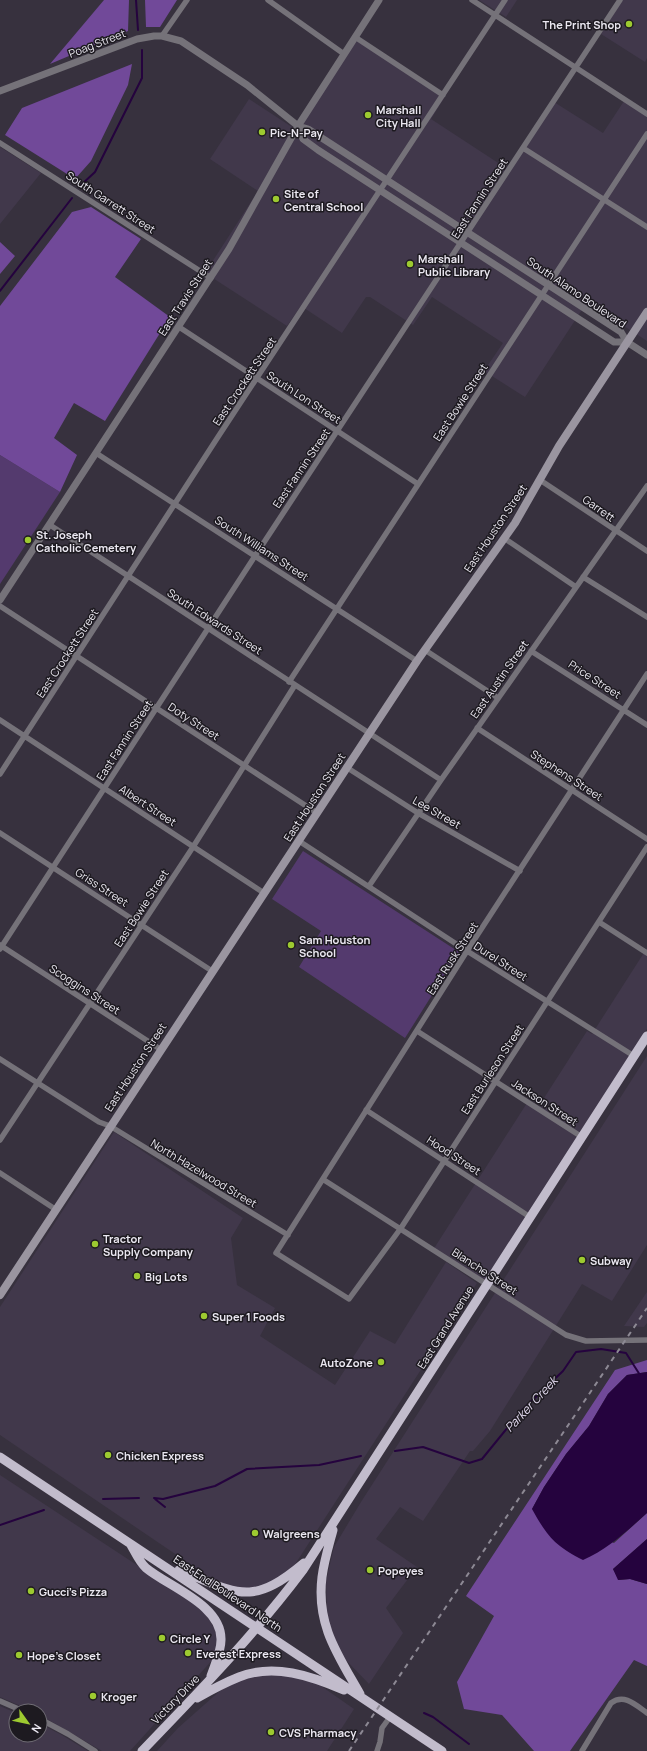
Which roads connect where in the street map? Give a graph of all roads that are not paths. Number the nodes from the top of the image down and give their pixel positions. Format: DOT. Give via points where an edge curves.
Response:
graph roads {
  1 [pos="187,0"];
  2 [pos="268,0"];
  3 [pos="379,0"];
  4 [pos="472,0"];
  5 [pos="505,0"];
  6 [pos="620,0"];
  7 [pos="495,15"];
  8 [pos="162,36"];
  9 [pos="355,37"];
  10 [pos="344,54"];
  11 [pos="576,68"];
  12 [pos="0,91"];
  13 [pos="444,95"];
  14 [pos="647,114"];
  15 [pos="298,126"];
  16 [pos="647,134"];
  17 [pos="0,143"];
  18 [pos="523,148"];
  19 [pos="388,180"];
  20 [pos="380,191"];
  21 [pos="604,200"];
  22 [pos="647,227"];
  23 [pos="468,233"];
  24 [pos="461,244"];
  25 [pos="211,278"];
  26 [pos="548,286"];
  27 [pos="541,295"];
  28 [pos="647,312"];
  29 [pos="179,327"];
  30 [pos="628,342"];
  31 [pos="647,355"];
  32 [pos="258,379"];
  33 [pos="338,431"];
  34 [pos="96,453"];
  35 [pos="540,480"];
  36 [pos="418,484"];
  37 [pos="647,486"];
  38 [pos="175,504"];
  39 [pos="50,525"];
  40 [pos="615,531"];
  41 [pos="504,538"];
  42 [pos="647,551"];
  43 [pos="255,556"];
  44 [pos="129,576"];
  45 [pos="583,577"];
  46 [pos="576,587"];
  47 [pos="0,600"];
  48 [pos="0,606"];
  49 [pos="337,609"];
  50 [pos="647,617"];
  51 [pos="208,628"];
  52 [pos="425,650"];
  53 [pos="531,651"];
  54 [pos="77,656"];
  55 [pos="417,660"];
  56 [pos="647,674"];
  57 [pos="289,682"];
  58 [pos="295,685"];
  59 [pos="498,698"];
  60 [pos="156,708"];
  61 [pos="624,710"];
  62 [pos="0,720"];
  63 [pos="647,725"];
  64 [pos="477,728"];
  65 [pos="369,734"];
  66 [pos="25,736"];
  67 [pos="245,766"];
  68 [pos="346,767"];
  69 [pos="0,774"];
  70 [pos="440,780"];
  71 [pos="104,788"];
  72 [pos="572,790"];
  73 [pos="317,813"];
  74 [pos="418,813"];
  75 [pos="0,833"];
  76 [pos="647,839"];
  77 [pos="299,841"];
  78 [pos="193,847"];
  79 [pos="647,847"];
  80 [pos="53,867"];
  81 [pos="520,871"];
  82 [pos="369,886"];
  83 [pos="264,893"];
  84 [pos="599,922"];
  85 [pos="142,925"];
  86 [pos="0,947"];
  87 [pos="468,951"];
  88 [pos="647,953"];
  89 [pos="212,971"];
  90 [pos="548,1003"];
  91 [pos="90,1004"];
  92 [pos="417,1031"];
  93 [pos="647,1036"];
  94 [pos="160,1050"];
  95 [pos="634,1056"];
  96 [pos="0,1059"];
  97 [pos="496,1082"];
  98 [pos="37,1083"];
  99 [pos="366,1110"];
  100 [pos="110,1126"];
  101 [pos="582,1137"];
  102 [pos="0,1140"];
  103 [pos="445,1161"];
  104 [pos="0,1173"];
  105 [pos="324,1180"];
  106 [pos="55,1209"];
  107 [pos="530,1217"];
  108 [pos="401,1228"];
  109 [pos="288,1235"];
  110 [pos="276,1253"];
  111 [pos="487,1284"];
  112 [pos="0,1295"];
  113 [pos="647,1340"];
  114 [pos="0,1457"];
  115 [pos="335,1521"];
  116 [pos="129,1541"];
  117 [pos="314,1554"];
  118 [pos="162,1564"];
  119 [pos="257,1627"];
  120 [pos="209,1681"];
  121 [pos="362,1697"];
  122 [pos="188,1702"];
  123 [pos="647,1713"];
  124 [pos="390,1716"];
  125 [pos="48,1723"];
  126 [pos="95,1751"];
  127 [pos="142,1751"];
  128 [pos="377,1751"];
  129 [pos="442,1751"];
  130 [pos="582,1751"];
  1 -- 8 [label="street"];
  2 -- 10 [label="street"];
  3 -- 9 [label="street, East Travis Street"];
  4 -- 7 [label="street"];
  5 -- 7 [label="street, East Crockett Street"];
  6 -- 11 [label="street, East Fannin Street"];
  7 -- 11 [label="street"];
  7 -- 13 [label="street, East Crockett Street"];
  8 -- 12 [label="street, Poag Street" via="138,39"];
  8 -- 15 [label="street, South Alamo Boulevard" via="192,47 254,90"];
  9 -- 10 [label="street, East Travis Street"];
  9 -- 13 [label="street"];
  10 -- 15 [label="street, East Travis Street"];
  11 -- 14 [label="street"];
  11 -- 18 [label="street, East Fannin Street"];
  13 -- 19 [label="street, East Crockett Street"];
  15 -- 19 [label="street, South Alamo Boulevard" via="308,129"];
  15 -- 20 [label="street, South Alamo Boulevard" via="303,139"];
  15 -- 25 [label="street, East Travis Street"];
  16 -- 21 [label="street, East Bowie Street"];
  17 -- 25 [label="street, South Garrett Street"];
  18 -- 21 [label="street"];
  18 -- 23 [label="street, East Fannin Street"];
  19 -- 20 [label="street, East Crockett Street"];
  19 -- 23 [label="street, South Alamo Boulevard"];
  20 -- 24 [label="street, South Alamo Boulevard"];
  20 -- 32 [label="street, East Crockett Street"];
  21 -- 22 [label="street"];
  21 -- 26 [label="street, East Bowie Street"];
  23 -- 24 [label="street, East Fannin Street"];
  23 -- 26 [label="street, South Alamo Boulevard"];
  24 -- 27 [label="street, South Alamo Boulevard"];
  24 -- 33 [label="street, East Fannin Street"];
  25 -- 29 [label="street, East Travis Street"];
  26 -- 27 [label="street, East Bowie Street"];
  26 -- 30 [label="street, South Alamo Boulevard" via="621,332"];
  27 -- 30 [label="street, South Alamo Boulevard" via="614,342"];
  27 -- 36 [label="street, East Bowie Street"];
  28 -- 30 [label="main road, East Houston Street"];
  29 -- 32 [label="street, South Lon Street"];
  29 -- 34 [label="street, East Travis Street"];
  30 -- 31 [label="street"];
  30 -- 35 [label="main road, East Houston Street" via="559,446"];
  32 -- 33 [label="street, South Lon Street"];
  32 -- 38 [label="street, East Crockett Street"];
  33 -- 36 [label="street, South Lon Street"];
  33 -- 43 [label="street, East Fannin Street"];
  34 -- 38 [label="street, South Williams Street"];
  34 -- 39 [label="street, East Travis Street"];
  35 -- 40 [label="street, Garrett"];
  35 -- 41 [label="main road, East Houston Street"];
  36 -- 49 [label="street, East Bowie Street"];
  37 -- 40 [label="street, East Austin Street"];
  38 -- 43 [label="street, South Williams Street"];
  38 -- 44 [label="street, East Crockett Street"];
  39 -- 44 [label="street, South Edwards Street"];
  39 -- 47 [label="street, East Travis Street"];
  40 -- 42 [label="street, Garrett"];
  40 -- 45 [label="street, East Austin Street"];
  41 -- 46 [label="street"];
  41 -- 52 [label="main road, East Houston Street"];
  43 -- 49 [label="street, South Williams Street"];
  43 -- 51 [label="street, East Fannin Street"];
  44 -- 51 [label="street, South Edwards Street"];
  44 -- 54 [label="street, East Crockett Street"];
  45 -- 46 [label="street, East Austin Street"];
  45 -- 50 [label="street"];
  46 -- 53 [label="street, East Austin Street"];
  48 -- 54 [label="street, Doty Street"];
  49 -- 55 [label="street, South Williams Street"];
  49 -- 57 [label="street, East Bowie Street"];
  51 -- 57 [label="street, South Edwards Street"];
  51 -- 60 [label="street, East Fannin Street"];
  52 -- 55 [label="main road, East Houston Street"];
  52 -- 59 [label="street"];
  53 -- 59 [label="street, East Austin Street"];
  53 -- 61 [label="street, Price Street"];
  54 -- 60 [label="street, Doty Street"];
  54 -- 66 [label="street, East Crockett Street"];
  55 -- 65 [label="main road, East Houston Street"];
  56 -- 61 [label="street, East Rusk Street"];
  57 -- 58 [label="street, South Edwards Street"];
  58 -- 65 [label="street, South Edwards Street"];
  58 -- 67 [label="street, East Bowie Street"];
  59 -- 64 [label="street, East Austin Street"];
  60 -- 67 [label="street, Doty Street"];
  60 -- 71 [label="street, East Fannin Street"];
  61 -- 63 [label="street, Price Street"];
  61 -- 72 [label="street, East Rusk Street"];
  62 -- 66 [label="street, Albert Street"];
  64 -- 70 [label="street, East Austin Street"];
  64 -- 72 [label="street, Stephens Street"];
  65 -- 68 [label="main road, East Houston Street"];
  65 -- 70 [label="street, South Edwards Street"];
  66 -- 69 [label="street, East Crockett Street"];
  66 -- 71 [label="street, Albert Street"];
  67 -- 73 [label="street, Doty Street"];
  67 -- 78 [label="street, East Bowie Street"];
  68 -- 73 [label="main road, East Houston Street"];
  68 -- 74 [label="street, Lee Street"];
  70 -- 74 [label="street, East Austin Street"];
  71 -- 78 [label="street, Albert Street"];
  71 -- 80 [label="street, East Fannin Street"];
  72 -- 76 [label="street, Stephens Street"];
  72 -- 81 [label="street, East Rusk Street"];
  73 -- 77 [label="main road, East Houston Street"];
  74 -- 81 [label="street, Lee Street"];
  74 -- 82 [label="street, East Austin Street"];
  75 -- 80 [label="street, Griss Street"];
  77 -- 82 [label="street, Durel Street"];
  77 -- 83 [label="main road, East Houston Street"];
  78 -- 83 [label="street, Albert Street"];
  78 -- 85 [label="street, East Bowie Street"];
  79 -- 84 [label="street, East Burleson Street"];
  80 -- 85 [label="street, Griss Street"];
  80 -- 86 [label="street, East Fannin Street"];
  81 -- 87 [label="street, East Rusk Street"];
  82 -- 87 [label="street, Durel Street"];
  83 -- 89 [label="main road, East Houston Street"];
  84 -- 88 [label="street"];
  84 -- 90 [label="street, East Burleson Street"];
  85 -- 89 [label="street, Griss Street"];
  85 -- 91 [label="street, East Bowie Street"];
  86 -- 91 [label="street, Scoggins Street"];
  87 -- 90 [label="street, Durel Street"];
  87 -- 92 [label="street, East Rusk Street"];
  89 -- 94 [label="main road, East Houston Street"];
  90 -- 95 [label="street, Durel Street"];
  90 -- 97 [label="street, East Burleson Street"];
  91 -- 94 [label="street, Scoggins Street"];
  91 -- 98 [label="street, East Bowie Street"];
  92 -- 97 [label="street, Jackson Street"];
  92 -- 99 [label="street, East Rusk Street"];
  93 -- 95 [label="highway, East Grand Avenue"];
  94 -- 100 [label="main road, East Houston Street"];
  95 -- 101 [label="highway, East Grand Avenue"];
  96 -- 98 [label="street, North Hazelwood Street"];
  97 -- 101 [label="street, Jackson Street"];
  97 -- 103 [label="street, East Burleson Street"];
  98 -- 100 [label="street, North Hazelwood Street" via="99,1122"];
  98 -- 102 [label="street, East Bowie Street"];
  99 -- 103 [label="street, Hood Street"];
  99 -- 105 [label="street, East Rusk Street" via="333,1161"];
  100 -- 106 [label="main road, East Houston Street"];
  100 -- 109 [label="street, North Hazelwood Street"];
  101 -- 107 [label="highway, East Grand Avenue"];
  103 -- 107 [label="street, Hood Street"];
  103 -- 108 [label="street, East Burleson Street"];
  104 -- 106 [label="street"];
  105 -- 108 [label="street, Blanche Street"];
  105 -- 109 [label="street, East Rusk Street"];
  106 -- 112 [label="main road, East Houston Street"];
  107 -- 111 [label="highway, East Grand Avenue"];
  108 -- 110 [label="street, East Burleson Street" via="350,1299"];
  108 -- 111 [label="street, Blanche Street"];
  109 -- 110 [label="street, East Rusk Street"];
  111 -- 113 [label="street, Blanche Street" via="572,1338 586,1341"];
  111 -- 115 [label="highway, East Grand Avenue"];
  114 -- 116 [label="highway, East End Boulevard North"];
  115 -- 117 [label="highway, East Grand Avenue"];
  115 -- 121 [label="highway" via="322,1576 322,1612 328,1638"];
  116 -- 118 [label="highway, East End Boulevard North"];
  116 -- 120 [label="highway" via="145,1567 196,1601 215,1619 221,1640 219,1654"];
  117 -- 118 [label="highway" via="277,1584 249,1592 230,1590"];
  117 -- 119 [label="highway, East Grand Avenue"];
  118 -- 119 [label="highway, East End Boulevard North"];
  119 -- 120 [label="highway, Victory Drive"];
  119 -- 121 [label="highway, East End Boulevard North"];
  120 -- 122 [label="highway, Victory Drive"];
  121 -- 122 [label="highway" via="316,1679 274,1670 240,1676"];
  121 -- 124 [label="highway, East End Boulevard North"];
  122 -- 127 [label="highway, Victory Drive"];
  123 -- 130 [label="street" via="621,1698 611,1703"];
  124 -- 128 [label="street" via="382,1728"];
  124 -- 129 [label="highway, East End Boulevard North"];
  125 -- 126 [label="street"];
}
